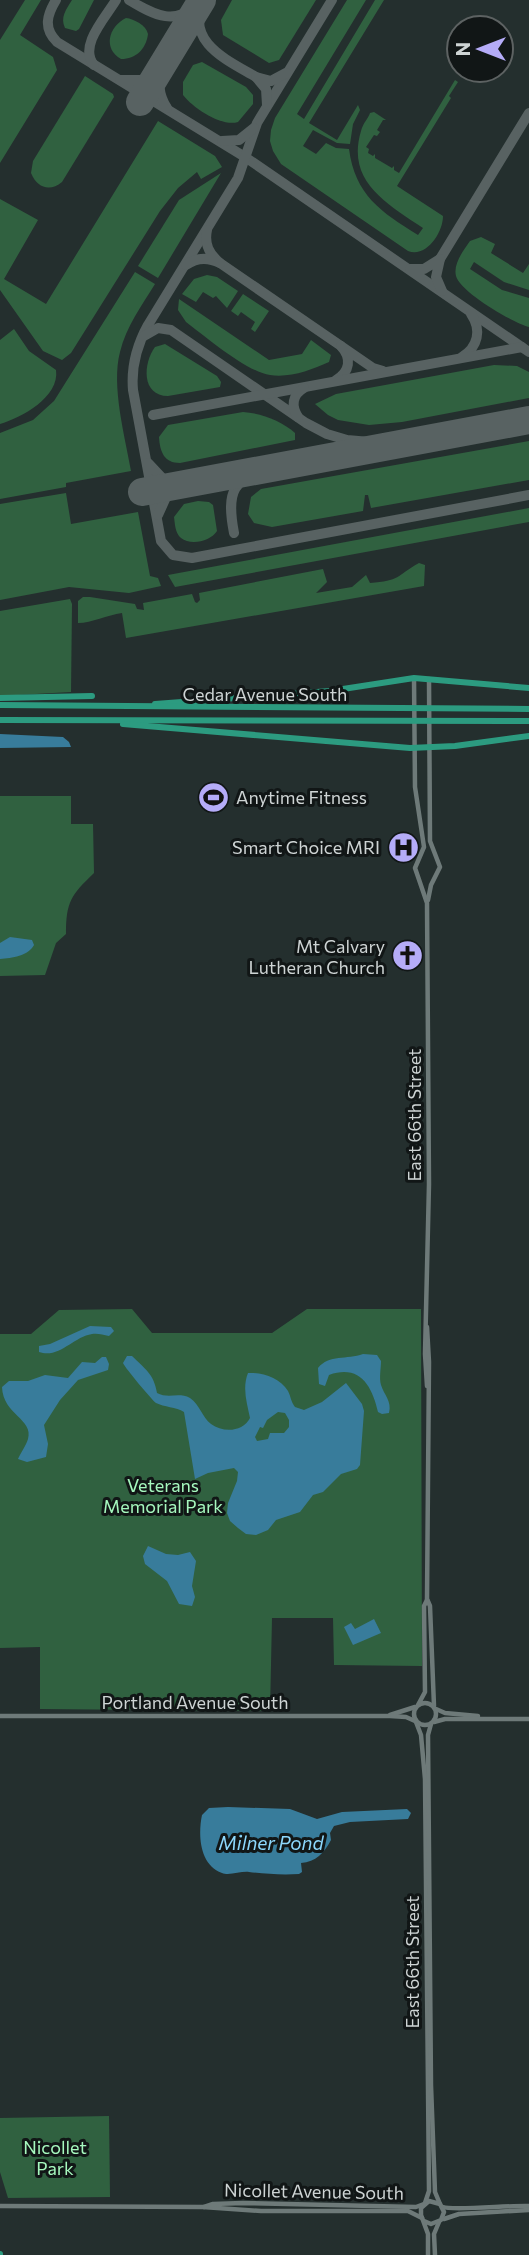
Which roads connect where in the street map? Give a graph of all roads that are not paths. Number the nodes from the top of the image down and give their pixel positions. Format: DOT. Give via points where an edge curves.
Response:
graph roads {
  1 [pos="414,678"];
  2 [pos="429,678"];
  3 [pos="529,688"];
  4 [pos="92,696"];
  5 [pos="0,698"];
  6 [pos="0,705"];
  7 [pos="76,706"];
  8 [pos="529,709"];
  9 [pos="0,719"];
  10 [pos="75,720"];
  11 [pos="529,721"];
  12 [pos="529,736"];
  13 [pos="415,748"];
  14 [pos="430,748"];
  15 [pos="420,858"];
  16 [pos="435,859"];
  17 [pos="419,877"];
  18 [pos="433,879"];
  19 [pos="427,902"];
  20 [pos="427,1599"];
  21 [pos="417,1706"];
  22 [pos="434,1707"];
  23 [pos="0,1716"];
  24 [pos="390,1716"];
  25 [pos="486,1718"];
  26 [pos="529,1719"];
  27 [pos="416,1721"];
  28 [pos="432,1723"];
  29 [pos="424,2204"];
  30 [pos="363,2205"];
  31 [pos="441,2205"];
  32 [pos="0,2206"];
  33 [pos="203,2207"];
  34 [pos="529,2208"];
  35 [pos="363,2212"];
  36 [pos="423,2219"];
  37 [pos="440,2221"];
  38 [pos="428,2255"];
  39 [pos="435,2255"];
  1 -- 2 [label="highway"];
  1 -- 7 [label="highway" via="330,691"];
  1 -- 13 [label="main road"];
  2 -- 3 [label="highway"];
  2 -- 14 [label="main road"];
  4 -- 5 [label="highway"];
  6 -- 7 [label="highway, Cedar Avenue South"];
  7 -- 8 [label="highway, Cedar Avenue South"];
  9 -- 10 [label="highway, Cedar Avenue South"];
  10 -- 11 [label="highway, Cedar Avenue South"];
  10 -- 13 [label="highway"];
  12 -- 14 [label="highway"];
  13 -- 14 [label="highway"];
  13 -- 15 [label="main road" via="415,787 424,847"];
  14 -- 16 [label="main road" via="430,841"];
  15 -- 16 [label="main road"];
  15 -- 17 [label="main road" via="415,868"];
  16 -- 18 [label="main road" via="440,867"];
  17 -- 18 [label="main road"];
  17 -- 19 [label="main road, East 66th Street"];
  18 -- 19 [label="main road, East 66th Street"];
  19 -- 20 [label="main road, East 66th Street"];
  20 -- 21 [label="main road, East 66th Street" via="425,1692"];
  20 -- 22 [label="main road, East 66th Street"];
  21 -- 22 [label="main road" via="428,1703"];
  21 -- 24 [label="main road, Portland Avenue South"];
  21 -- 27 [label="main road"];
  22 -- 25 [label="main road" via="445,1713"];
  22 -- 28 [label="main road" via="437,1716"];
  23 -- 24 [label="main road, Portland Avenue South"];
  24 -- 27 [label="main road, Portland Avenue South"];
  25 -- 26 [label="main road"];
  25 -- 28 [label="main road"];
  27 -- 28 [label="main road"];
  27 -- 29 [label="main road, East 66th Street" via="425,1779 429,2191"];
  28 -- 31 [label="main road, East 66th Street" via="428,1735 431,2077 435,2192"];
  29 -- 30 [label="main road, Nicollet Avenue South"];
  29 -- 31 [label="main road" via="434,2201"];
  29 -- 36 [label="main road"];
  30 -- 33 [label="main road, Nicollet Avenue South"];
  30 -- 35 [label="main road"];
  31 -- 34 [label="main road" via="448,2209"];
  31 -- 37 [label="main road" via="444,2215"];
  32 -- 33 [label="main road, Nicollet Avenue South"];
  33 -- 35 [label="main road, Nicollet Avenue South"];
  34 -- 37 [label="main road" via="459,2214"];
  35 -- 36 [label="main road, Nicollet Avenue South" via="408,2211"];
  36 -- 37 [label="main road" via="431,2224"];
  36 -- 38 [label="main road"];
  37 -- 39 [label="main road" via="434,2234"];
}
